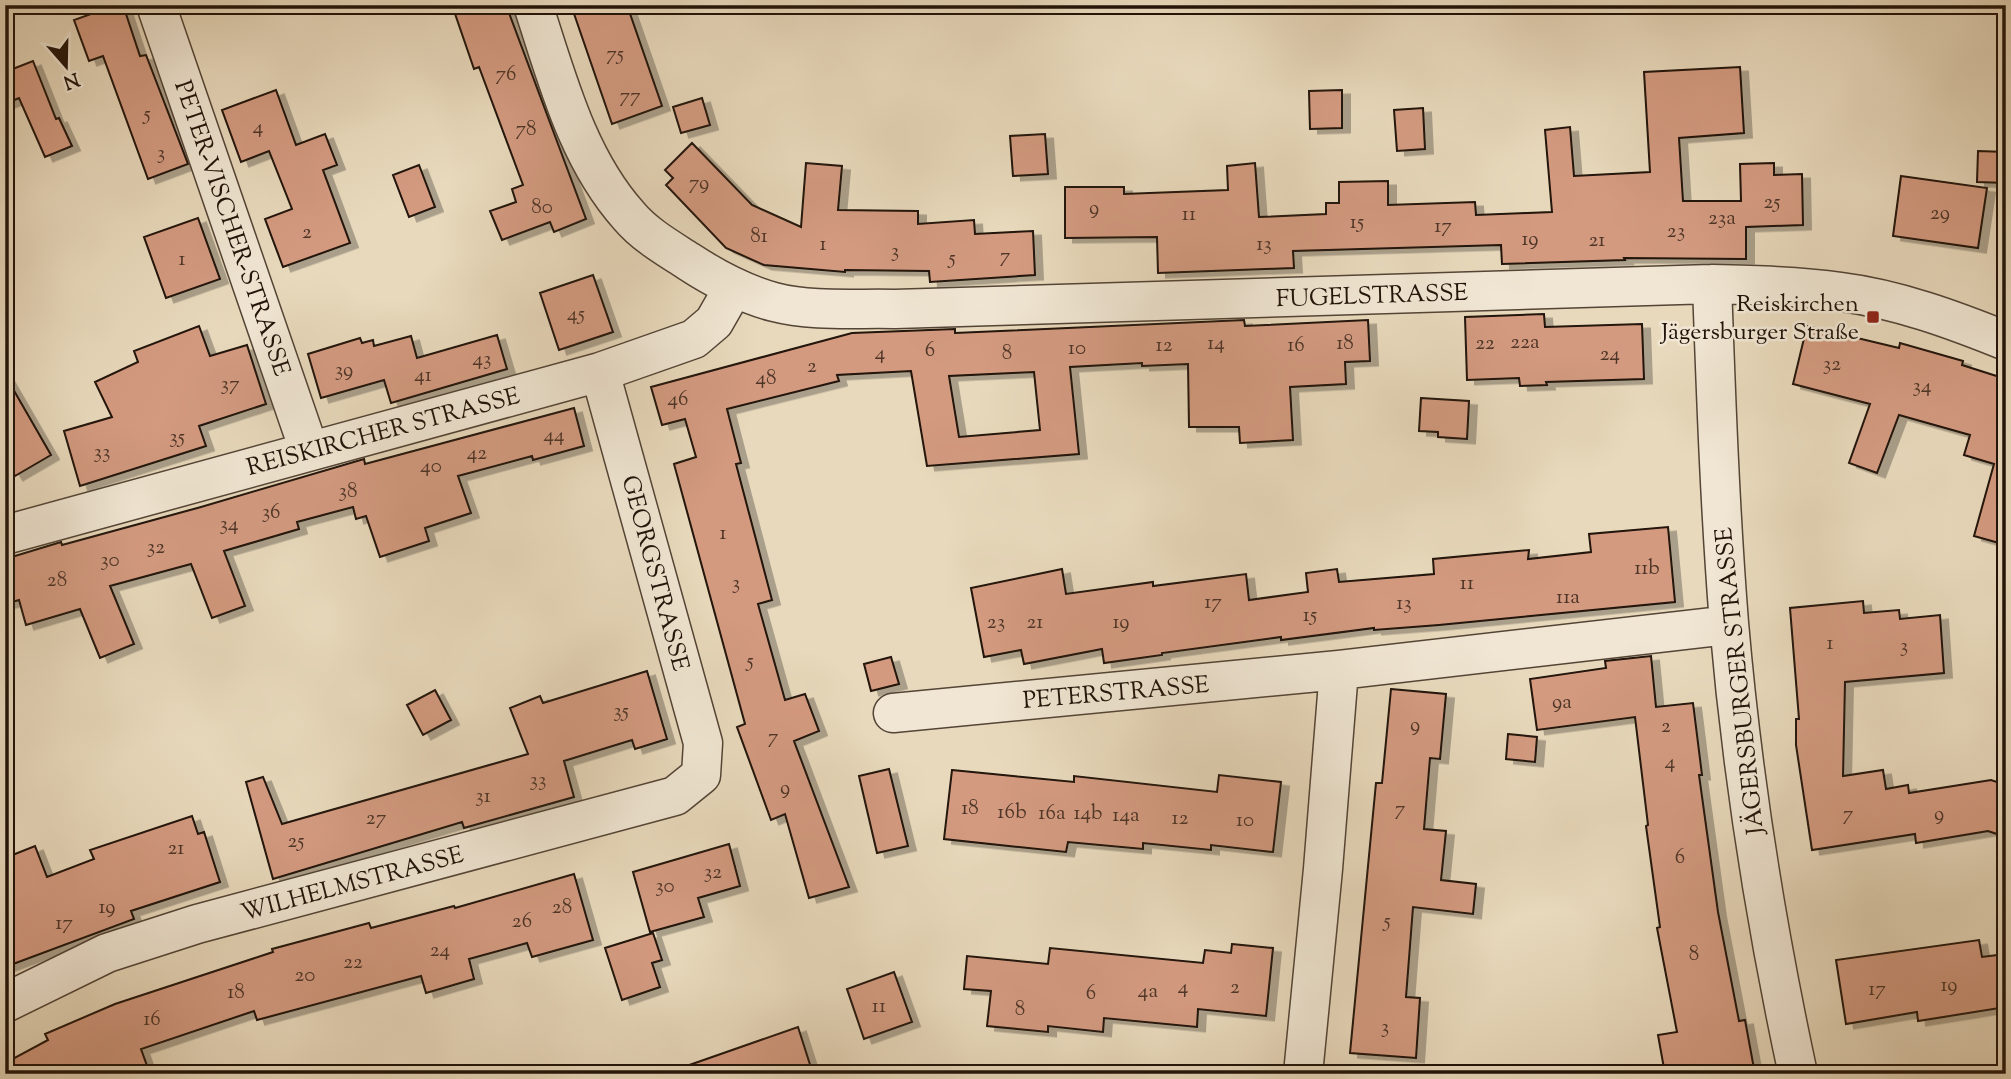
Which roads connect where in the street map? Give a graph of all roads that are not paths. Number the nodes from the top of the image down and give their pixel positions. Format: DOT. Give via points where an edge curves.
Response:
graph roads {
  1 [pos="156,5"];
  2 [pos="533,5"];
  3 [pos="1712,284"];
  4 [pos="733,287"];
  5 [pos="2006,341"];
  6 [pos="600,372"];
  7 [pos="309,450"];
  8 [pos="5,535"];
  9 [pos="1729,625"];
  10 [pos="1339,670"];
  11 [pos="893,713"];
  12 [pos="701,775"];
  13 [pos="5,1003"];
  14 [pos="1303,1074"];
  15 [pos="1798,1074"];
  1 -- 7 [label="street, PETER-VISCHER-STRASSE"];
  2 -- 4 [label="street, FUGELSTRASSE" via="567,106 592,164 609,190 630,218 657,240"];
  3 -- 4 [label="street, FUGELSTRASSE" via="895,309 774,303"];
  3 -- 5 [label="street, FUGELSTRASSE" via="1843,292 1963,324"];
  3 -- 9 [label="street, JÄGERSBURGER STRASSE"];
  4 -- 6 [label="street, REISKIRCHER STRASSE" via="714,322 694,339"];
  6 -- 7 [label="street, REISKIRCHER STRASSE"];
  6 -- 12 [label="street, GEORGSTRASSE" via="703,743"];
  7 -- 8 [label="street, REISKIRCHER STRASSE"];
  9 -- 10 [label="street, PETERSTRASSE"];
  9 -- 15 [label="street, JÄGERSBURGER STRASSE" via="1762,881"];
  10 -- 11 [label="street, PETERSTRASSE"];
  10 -- 14 [label="street"];
  12 -- 13 [label="street, WILHELMSTRASSE" via="675,796 197,924 107,953"];
}
